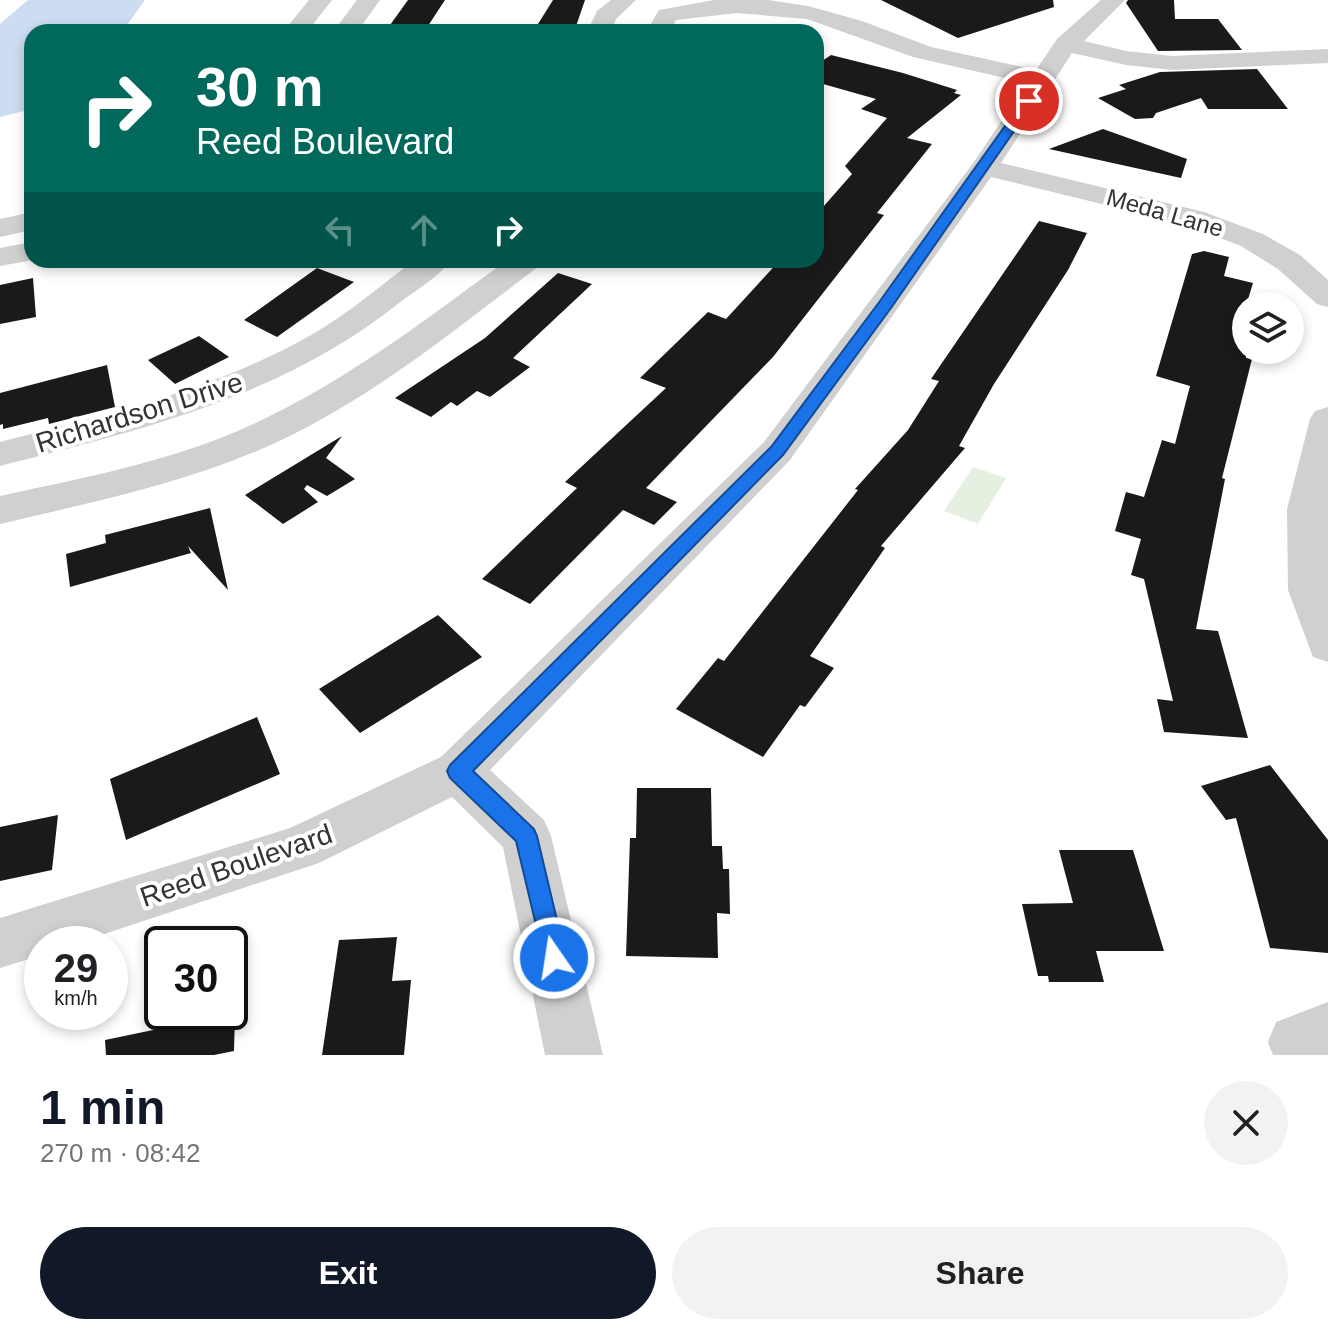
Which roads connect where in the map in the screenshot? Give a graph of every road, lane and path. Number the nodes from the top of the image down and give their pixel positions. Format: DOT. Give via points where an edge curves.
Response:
graph roads {
  1 [pos="321,0"];
  2 [pos="369,0"];
  3 [pos="625,0"];
  4 [pos="831,0"];
  5 [pos="1114,0"];
  6 [pos="302,24"];
  7 [pos="351,24"];
  8 [pos="602,24"];
  9 [pos="662,24"];
  10 [pos="853,25"];
  11 [pos="1066,44"];
  12 [pos="1328,56"];
  13 [pos="1044,79"];
  14 [pos="984,167"];
  15 [pos="24,223"];
  16 [pos="0,228"];
  17 [pos="24,252"];
  18 [pos="0,257"];
  19 [pos="424,268"];
  20 [pos="516,268"];
  21 [pos="1328,297"];
  22 [pos="1328,419"];
  23 [pos="0,454"];
  24 [pos="0,510"];
  25 [pos="1328,645"];
  26 [pos="458,771"];
  27 [pos="0,943"];
  28 [pos="574,1055"];
  1 -- 6 [label="street"];
  2 -- 7 [label="street"];
  3 -- 8 [label="street"];
  4 -- 10 [label="street"];
  5 -- 11 [label="street, Reed Boulevard"];
  9 -- 10 [label="street" via="667,15 693,5 724,1 769,2"];
  10 -- 13 [label="street" via="900,46"];
  11 -- 12 [label="street" via="1172,63"];
  11 -- 13 [label="street, Reed Boulevard"];
  13 -- 14 [label="street, Reed Boulevard"];
  14 -- 21 [label="street, Meda Lane" via="1193,218 1252,240 1289,262"];
  14 -- 26 [label="street, Reed Boulevard" via="777,451"];
  15 -- 16 [label="street"];
  17 -- 18 [label="street"];
  19 -- 23 [label="street, Richardson Drive" via="324,342 241,384 140,418"];
  20 -- 24 [label="street, Richardson Drive" via="365,380 262,434 163,471"];
  22 -- 25 [label="street" via="1307,509 1309,590"];
  26 -- 27 [label="street, Reed Boulevard" via="301,847"];
  26 -- 28 [label="street" via="526,836"];
}
